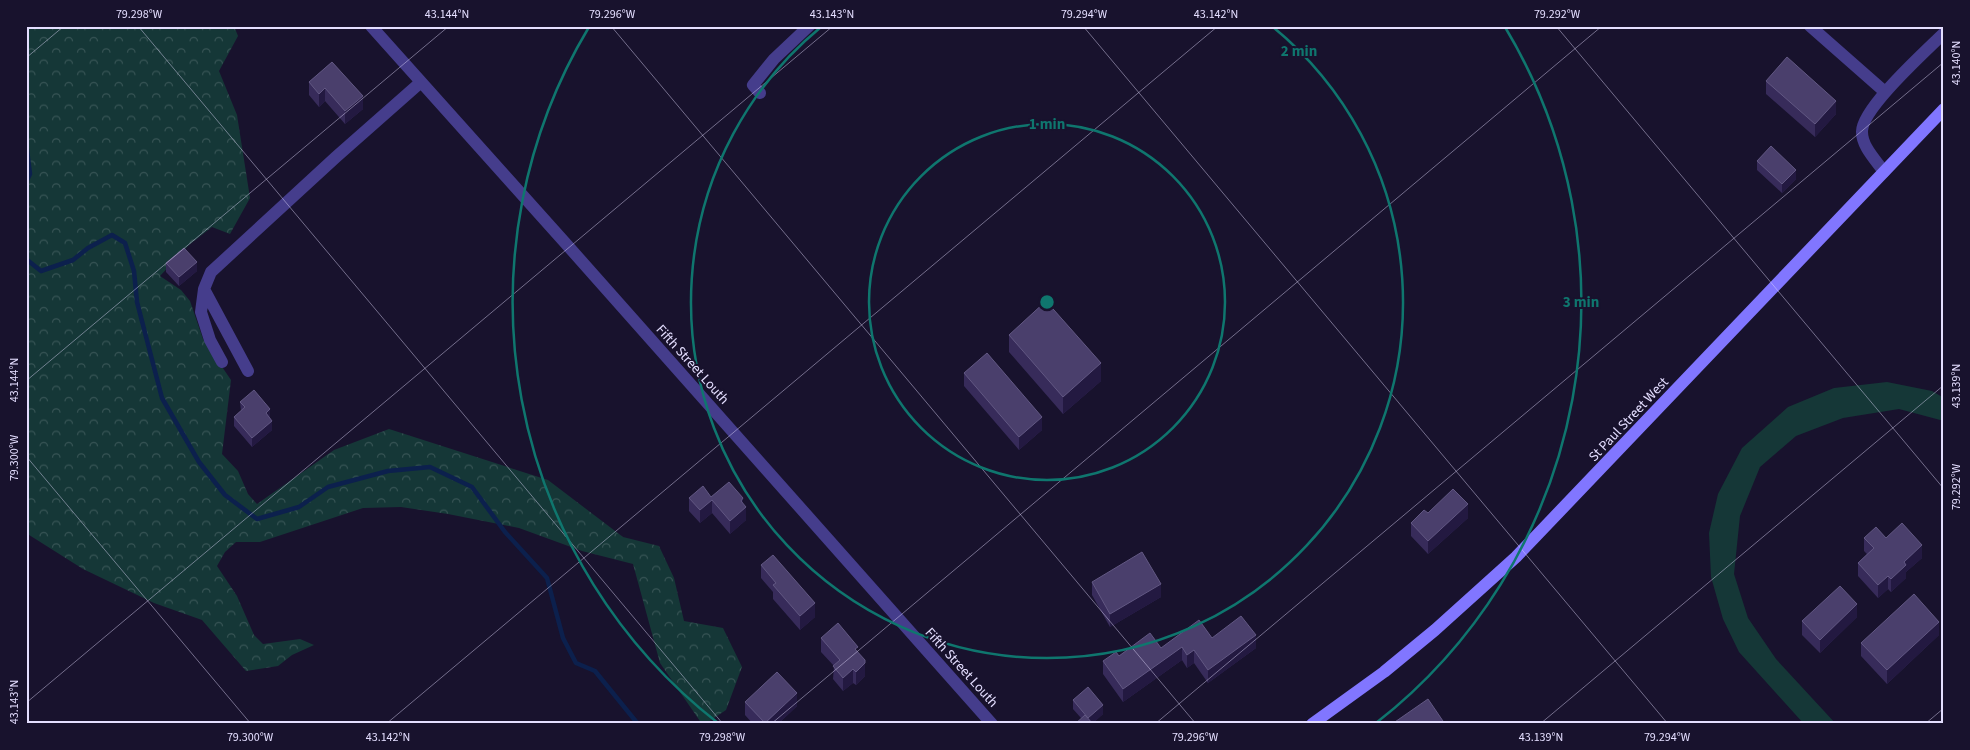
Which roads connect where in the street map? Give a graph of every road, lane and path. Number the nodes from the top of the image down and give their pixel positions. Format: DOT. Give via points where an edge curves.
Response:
graph roads {
  1 [pos="371,26"];
  2 [pos="809,26"];
  3 [pos="1810,26"];
  4 [pos="1944,32"];
  5 [pos="421,82"];
  6 [pos="1885,92"];
  7 [pos="760,93"];
  8 [pos="1944,109"];
  9 [pos="1884,172"];
  10 [pos="204,289"];
  11 [pos="222,362"];
  12 [pos="248,370"];
  13 [pos="992,724"];
  14 [pos="1312,724"];
  1 -- 5 [label="street, Fifth Street Louth"];
  2 -- 7 [label="street" via="754,85"];
  3 -- 6 [label="street"];
  4 -- 6 [label="street"];
  5 -- 10 [label="street" via="211,272"];
  5 -- 13 [label="street, Fifth Street Louth"];
  6 -- 9 [label="street" via="1864,120 1862,132 1864,142"];
  8 -- 9 [label="main road, St Paul Street West"];
  9 -- 14 [label="main road, St Paul Street West" via="1516,556 1384,672"];
  10 -- 11 [label="street" via="200,312"];
  10 -- 12 [label="street"];
}
